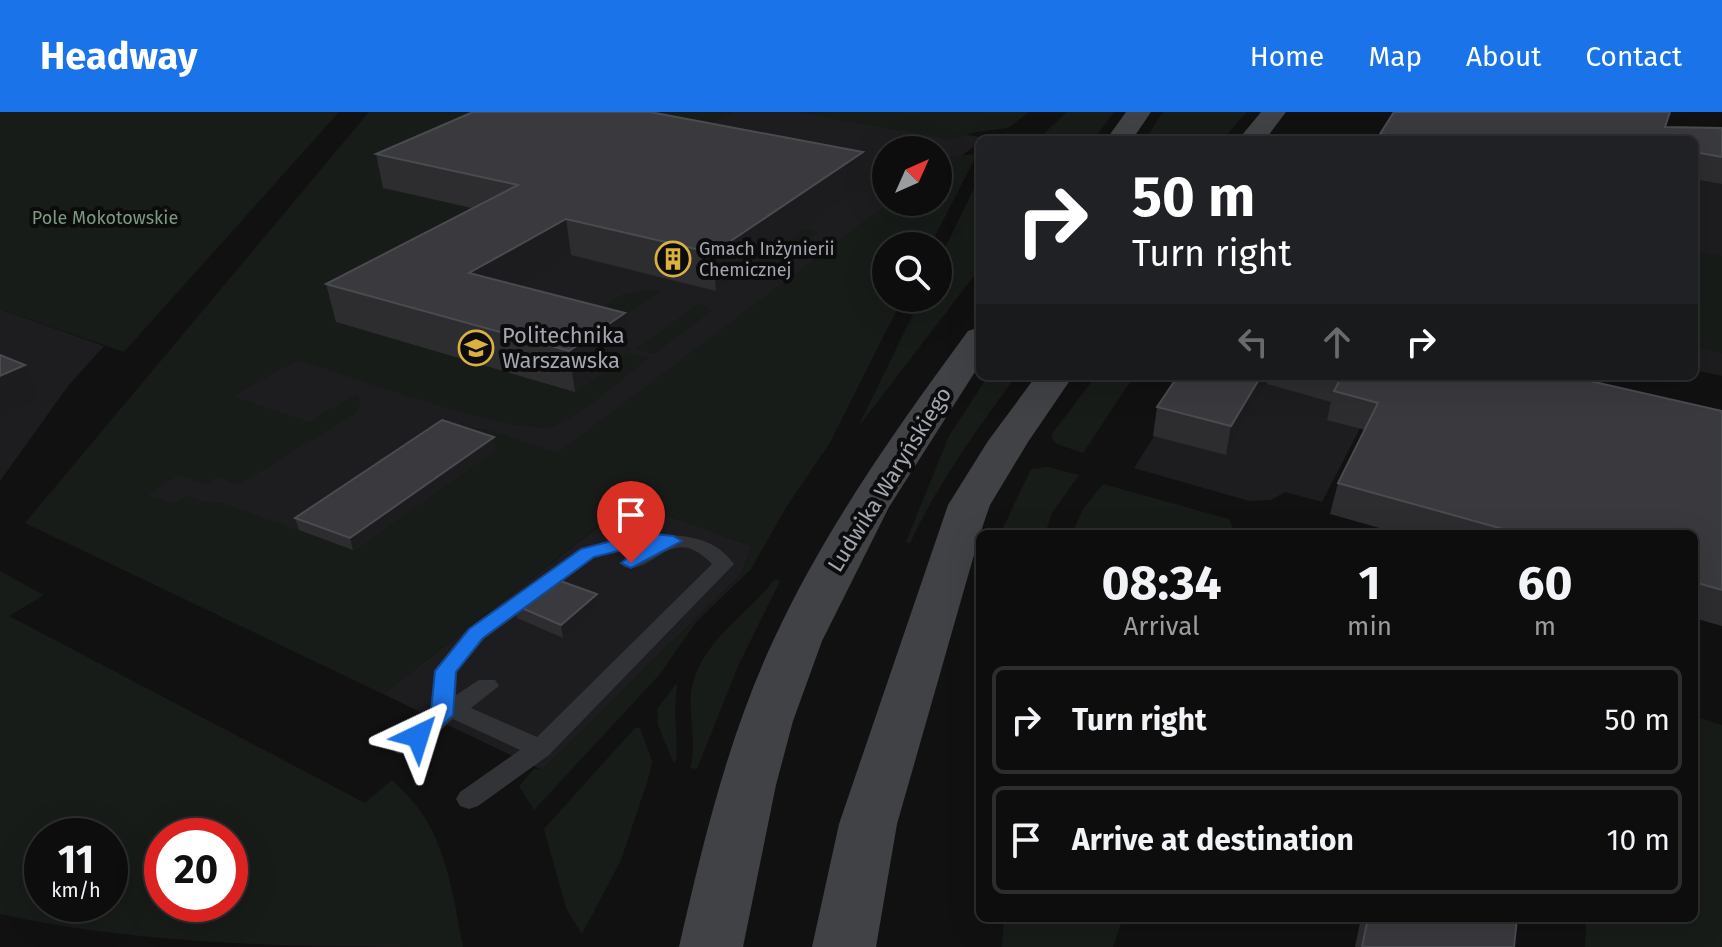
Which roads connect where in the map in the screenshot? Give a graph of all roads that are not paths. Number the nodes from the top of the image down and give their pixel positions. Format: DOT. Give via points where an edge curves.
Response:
graph roads {
  1 [pos="1139,112"];
  2 [pos="1274,112"];
  3 [pos="1122,136"];
  4 [pos="1254,136"];
  5 [pos="976,344"];
  6 [pos="1052,380"];
  7 [pos="673,541"];
  8 [pos="631,563"];
  9 [pos="487,686"];
  10 [pos="448,712"];
  11 [pos="405,747"];
  12 [pos="540,749"];
  13 [pos="469,799"];
  14 [pos="711,947"];
  15 [pos="844,947"];
  1 -- 3 [label="main road"];
  2 -- 4 [label="main road"];
  5 -- 14 [label="main road, Ludwika Waryńskiego" via="871,498 811,611 755,757"];
  6 -- 15 [label="main road" via="969,505 868,824"];
  7 -- 8 [label="lane"];
  7 -- 10 [label="lane" via="643,538 588,553 476,634 446,671"];
  7 -- 12 [label="lane" via="702,545 724,564"];
  9 -- 10 [label="lane"];
  10 -- 11 [label="lane"];
  10 -- 12 [label="lane"];
  12 -- 13 [label="lane"];
}
